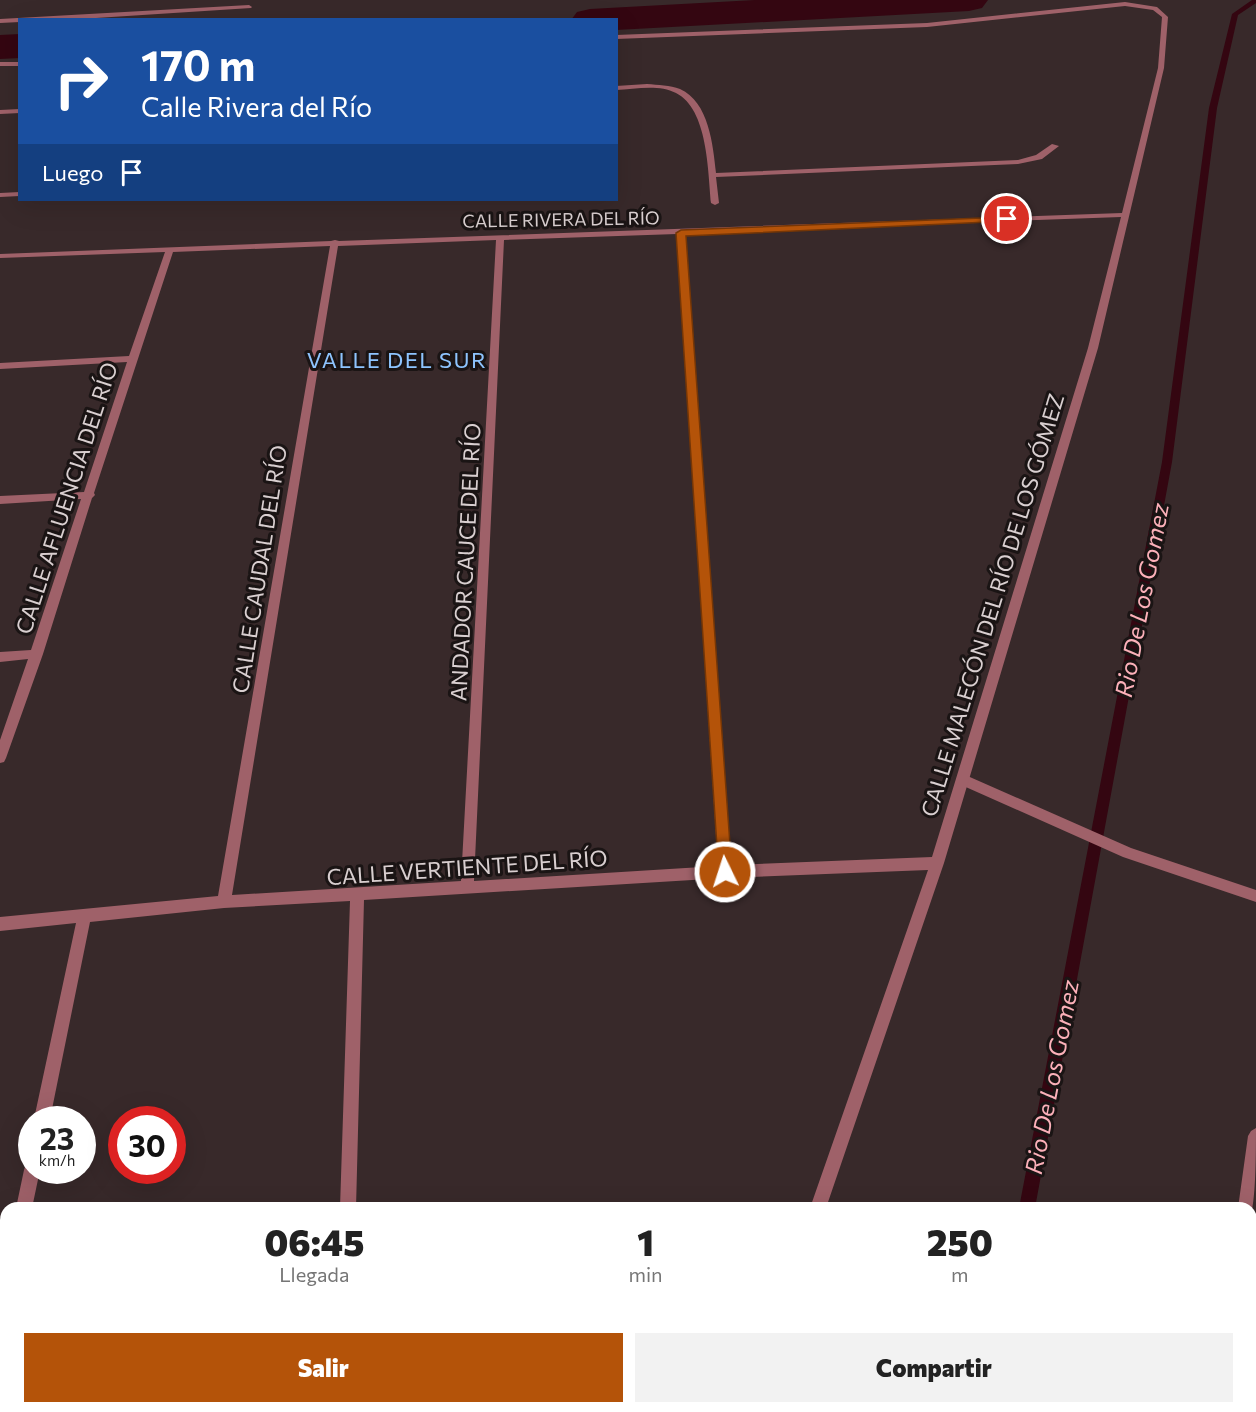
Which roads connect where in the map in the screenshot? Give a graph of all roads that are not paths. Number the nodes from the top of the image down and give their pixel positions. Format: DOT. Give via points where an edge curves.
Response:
graph roads {
  1 [pos="249,7"];
  2 [pos="56,18"];
  3 [pos="18,20"];
  4 [pos="0,21"];
  5 [pos="618,37"];
  6 [pos="0,64"];
  7 [pos="18,64"];
  8 [pos="618,87"];
  9 [pos="18,111"];
  10 [pos="0,112"];
  11 [pos="1055,146"];
  12 [pos="712,175"];
  13 [pos="18,194"];
  14 [pos="0,195"];
  15 [pos="715,203"];
  16 [pos="1123,215"];
  17 [pos="681,233"];
  18 [pos="500,237"];
  19 [pos="335,242"];
  20 [pos="170,249"];
  21 [pos="0,256"];
  22 [pos="131,359"];
  23 [pos="0,366"];
  24 [pos="90,495"];
  25 [pos="0,500"];
  26 [pos="37,654"];
  27 [pos="0,657"];
  28 [pos="0,759"];
  29 [pos="963,780"];
  30 [pos="937,863"];
  31 [pos="725,872"];
  32 [pos="467,888"];
  33 [pos="357,895"];
  34 [pos="1256,896"];
  35 [pos="224,902"];
  36 [pos="84,917"];
  37 [pos="0,924"];
  38 [pos="45,1106"];
  39 [pos="1256,1136"];
  40 [pos="29,1184"];
  41 [pos="25,1202"];
  42 [pos="348,1202"];
  43 [pos="820,1202"];
  44 [pos="1247,1202"];
  1 -- 2 [label="street"];
  3 -- 4 [label="street"];
  5 -- 16 [label="street, CALLE MALECÓN DEL RÍO DE LOS GÓMEZ" via="927,25 1125,4 1155,8 1165,17 1161,68"];
  6 -- 7 [label="street"];
  8 -- 12 [label="street" via="667,89 686,96 701,117"];
  9 -- 10 [label="street"];
  11 -- 12 [label="street" via="1039,157 1018,162"];
  12 -- 15 [label="street"];
  13 -- 14 [label="street"];
  16 -- 17 [label="street, CALLE RIVERA DEL RÍO"];
  16 -- 29 [label="street, CALLE MALECÓN DEL RÍO DE LOS GÓMEZ" via="1093,348"];
  17 -- 18 [label="street, CALLE RIVERA DEL RÍO"];
  17 -- 31 [label="street"];
  18 -- 19 [label="street, CALLE RIVERA DEL RÍO"];
  18 -- 32 [label="street, ANDADOR CAUCE DEL RÍO"];
  19 -- 20 [label="street, CALLE RIVERA DEL RÍO"];
  19 -- 35 [label="street, CALLE CAUDAL DEL RÍO"];
  20 -- 21 [label="street, CALLE RIVERA DEL RÍO"];
  20 -- 22 [label="street, CALLE AFLUENCIA DEL RÍO"];
  22 -- 23 [label="street"];
  22 -- 24 [label="street, CALLE AFLUENCIA DEL RÍO"];
  24 -- 25 [label="street"];
  24 -- 26 [label="street, CALLE AFLUENCIA DEL RÍO"];
  26 -- 27 [label="street"];
  26 -- 28 [label="street, CALLE AFLUENCIA DEL RÍO"];
  29 -- 30 [label="street, CALLE MALECÓN DEL RÍO DE LOS GÓMEZ"];
  29 -- 34 [label="street" via="1128,853"];
  30 -- 31 [label="street, CALLE VERTIENTE DEL RÍO"];
  30 -- 43 [label="street, CALLE MALECÓN DEL RÍO DE LOS GÓMEZ"];
  31 -- 32 [label="street, CALLE VERTIENTE DEL RÍO"];
  32 -- 33 [label="street, CALLE VERTIENTE DEL RÍO"];
  33 -- 35 [label="street, CALLE VERTIENTE DEL RÍO"];
  33 -- 42 [label="street"];
  35 -- 36 [label="street, CALLE VERTIENTE DEL RÍO"];
  36 -- 37 [label="street, CALLE VERTIENTE DEL RÍO"];
  36 -- 38 [label="street"];
  39 -- 44 [label="street"];
  40 -- 41 [label="street"];
}
